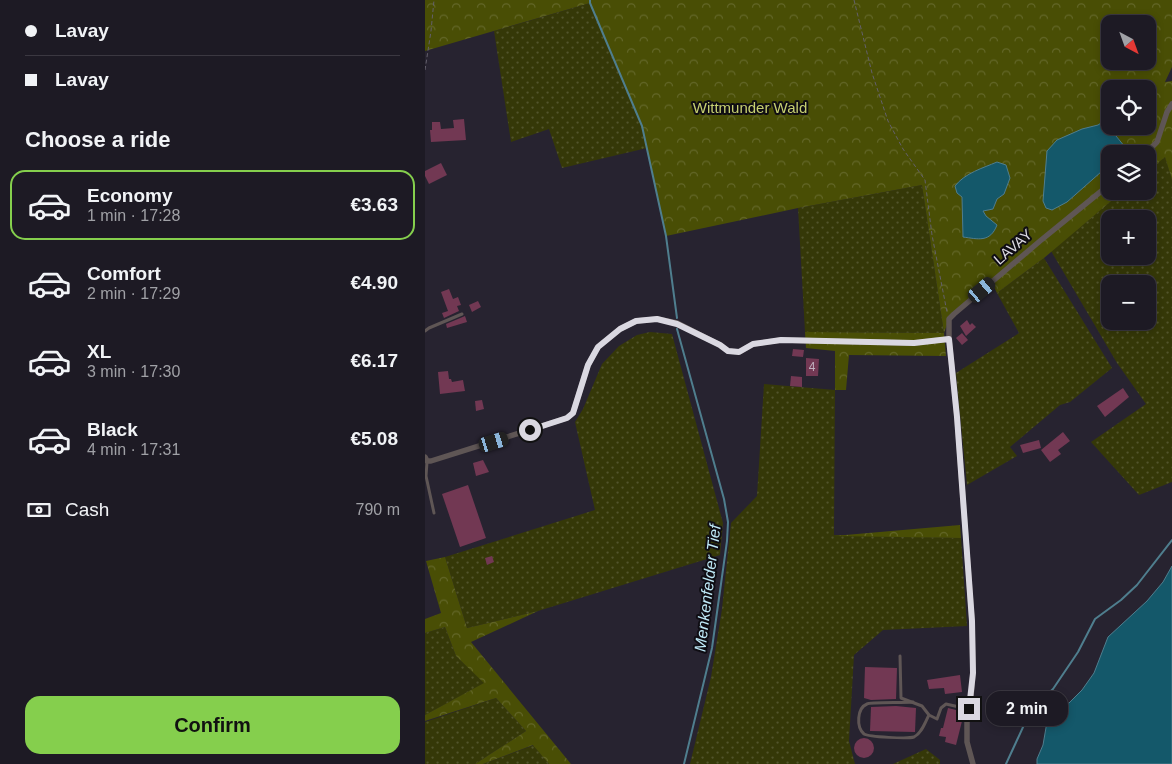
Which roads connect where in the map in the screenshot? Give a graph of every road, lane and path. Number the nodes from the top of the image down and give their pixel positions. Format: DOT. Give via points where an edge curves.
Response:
graph roads {
  1 [pos="434,0"];
  2 [pos="854,0"];
  3 [pos="425,70"];
  4 [pos="1172,104"];
  5 [pos="1154,145"];
  6 [pos="1101,191"];
  7 [pos="462,314"];
  8 [pos="949,319"];
  9 [pos="425,331"];
  10 [pos="949,339"];
  11 [pos="426,459"];
  12 [pos="434,513"];
  13 [pos="901,656"];
  14 [pos="913,702"];
  15 [pos="969,709"];
  16 [pos="929,715"];
  17 [pos="973,764"];
  1 -- 3 [label="path"];
  2 -- 8 [label="path" via="871,74 888,121 925,180"];
  4 -- 5 [label="street"];
  6 -- 8 [label="street, LAVAY"];
  7 -- 9 [label="lane"];
  8 -- 10 [label="street"];
  10 -- 11 [label="street" via="914,343 781,340 753,344 739,352 728,351 677,324 657,319 636,321 598,347 588,365 573,413 567,418 431,461"];
  10 -- 15 [label="street" via="972,621 973,673"];
  11 -- 12 [label="lane"];
  13 -- 14 [label="lane" via="901,698"];
  14 -- 16 [label="lane" via="922,706"];
  14 -- 16 [label="lane" via="869,702 859,712 861,729 872,736 913,737 920,732"];
  15 -- 16 [label="lane" via="945,704 937,719"];
  15 -- 17 [label="street" via="967,742"];
}
